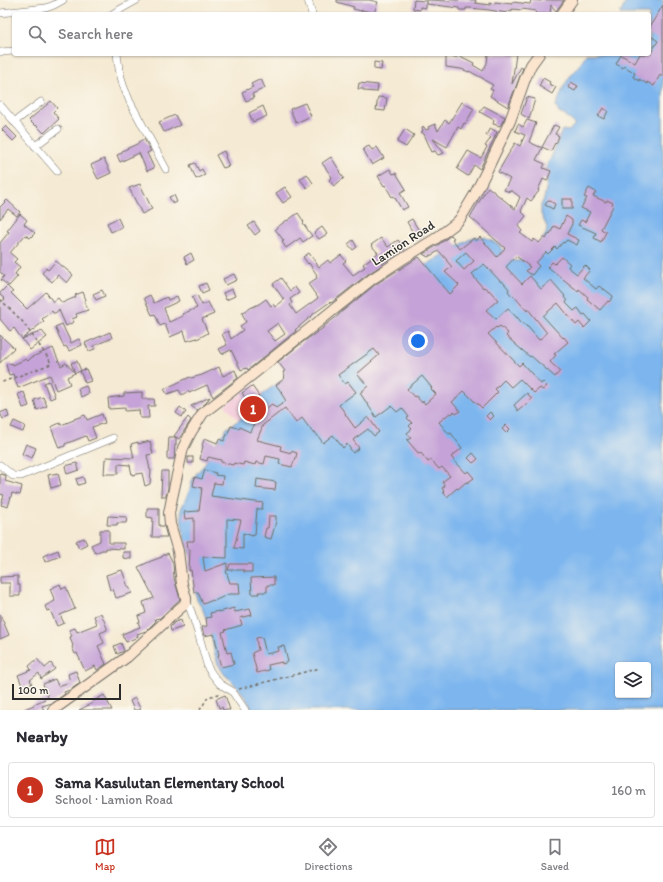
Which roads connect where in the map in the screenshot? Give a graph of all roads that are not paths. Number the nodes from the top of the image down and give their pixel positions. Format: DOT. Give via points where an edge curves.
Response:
graph roads {
  1 [pos="63,0"];
  2 [pos="137,0"];
  3 [pos="308,0"];
  4 [pos="572,0"];
  5 [pos="116,12"];
  6 [pos="311,12"];
  7 [pos="563,12"];
  8 [pos="0,13"];
  9 [pos="12,51"];
  10 [pos="0,52"];
  11 [pos="117,56"];
  12 [pos="538,56"];
  13 [pos="41,102"];
  14 [pos="0,105"];
  15 [pos="14,122"];
  16 [pos="58,129"];
  17 [pos="35,146"];
  18 [pos="166,169"];
  19 [pos="57,171"];
  20 [pos="113,438"];
  21 [pos="0,465"];
  22 [pos="186,601"];
  23 [pos="53,710"];
  24 [pos="245,710"];
  1 -- 8 [label="street" via="46,8"];
  2 -- 5 [label="street"];
  3 -- 6 [label="street"];
  4 -- 7 [label="street"];
  9 -- 10 [label="street"];
  11 -- 18 [label="street" via="123,85 130,102"];
  12 -- 22 [label="street, Lamion Road" via="525,79 510,121 460,219 435,239 372,280 203,413 190,432 183,448 169,513"];
  13 -- 15 [label="street"];
  14 -- 15 [label="street"];
  15 -- 17 [label="street"];
  16 -- 17 [label="street"];
  17 -- 19 [label="street"];
  20 -- 21 [label="street" via="21,476 13,476"];
  22 -- 23 [label="street" via="127,657"];
  22 -- 24 [label="street" via="208,668 217,681 232,691"];
}
